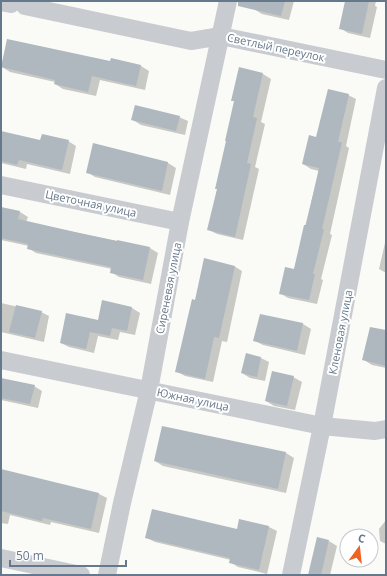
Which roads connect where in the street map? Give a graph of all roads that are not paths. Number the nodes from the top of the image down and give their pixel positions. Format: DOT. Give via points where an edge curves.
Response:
graph roads {
  1 [pos="228,1"];
  2 [pos="12,4"];
  3 [pos="221,36"];
  4 [pos="386,70"];
  5 [pos="386,88"];
  6 [pos="1,185"];
  7 [pos="180,222"];
  8 [pos="1,360"];
  9 [pos="149,390"];
  10 [pos="322,426"];
  11 [pos="386,428"];
  12 [pos="1,558"];
  13 [pos="81,575"];
  14 [pos="107,575"];
  15 [pos="291,575"];
  1 -- 3 [label="street, Сиреневая улица"];
  2 -- 3 [label="street, Светлый переулок" via="191,41"];
  3 -- 4 [label="street, Светлый переулок"];
  3 -- 7 [label="street, Сиреневая улица"];
  5 -- 10 [label="street, Кленовая улица"];
  6 -- 7 [label="street, Цветочная улица"];
  7 -- 9 [label="street, Сиреневая улица"];
  8 -- 9 [label="street, Южная улица"];
  9 -- 10 [label="street, Южная улица"];
  9 -- 14 [label="street, Сиреневая улица"];
  10 -- 11 [label="street, Южная улица" via="375,432"];
  10 -- 15 [label="street, Кленовая улица"];
  12 -- 13 [label="street"];
}
